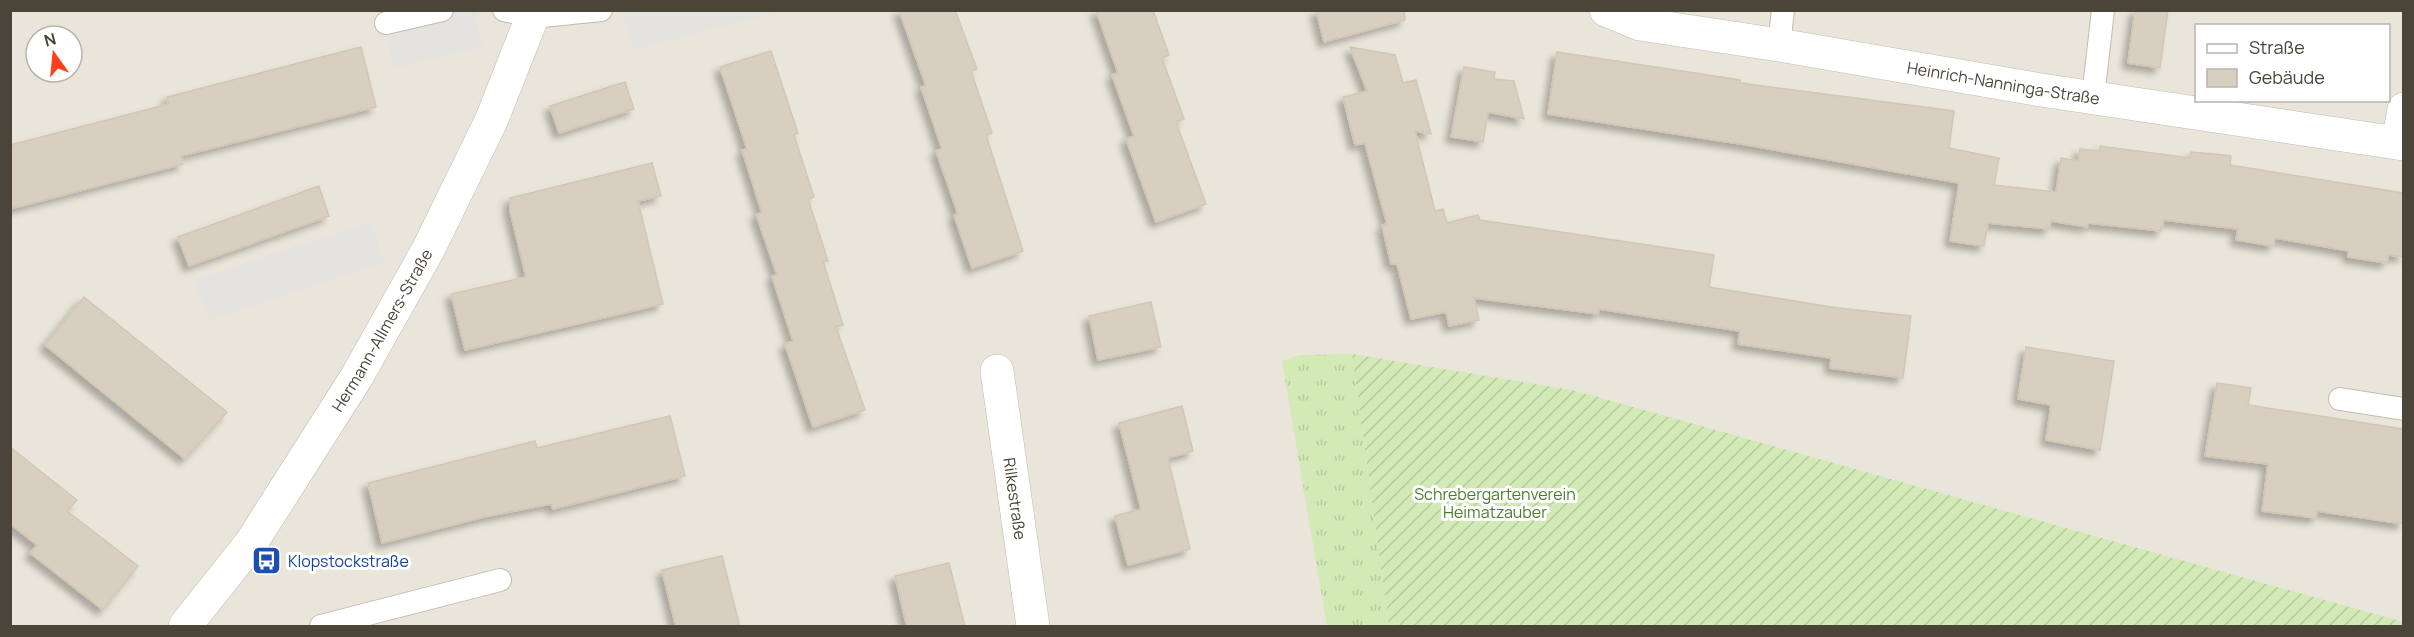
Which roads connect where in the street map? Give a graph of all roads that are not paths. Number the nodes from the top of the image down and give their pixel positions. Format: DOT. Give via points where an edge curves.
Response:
graph roads {
  1 [pos="442,10"];
  2 [pos="601,10"];
  3 [pos="1606,10"];
  4 [pos="1783,10"];
  5 [pos="2103,10"];
  6 [pos="524,13"];
  7 [pos="386,23"];
  8 [pos="1779,45"];
  9 [pos="2093,96"];
  10 [pos="2403,109"];
  11 [pos="2401,143"];
  12 [pos="997,371"];
  13 [pos="2340,399"];
  14 [pos="2403,409"];
  15 [pos="500,580"];
  16 [pos="185,627"];
  17 [pos="321,627"];
  18 [pos="1033,627"];
  1 -- 7 [label="lane"];
  2 -- 6 [label="lane"];
  3 -- 8 [label="street, Heinrich-Nanninga-Straße" via="1640,24"];
  4 -- 8 [label="lane"];
  5 -- 9 [label="lane"];
  6 -- 16 [label="street, Hermann-Allmers-Straße" via="490,121 428,250 356,378 251,543"];
  8 -- 9 [label="street, Heinrich-Nanninga-Straße"];
  9 -- 11 [label="street, Heinrich-Nanninga-Straße"];
  10 -- 11 [label="street"];
  12 -- 18 [label="street, Rilkestraße"];
  13 -- 14 [label="lane"];
  15 -- 17 [label="lane"];
}
